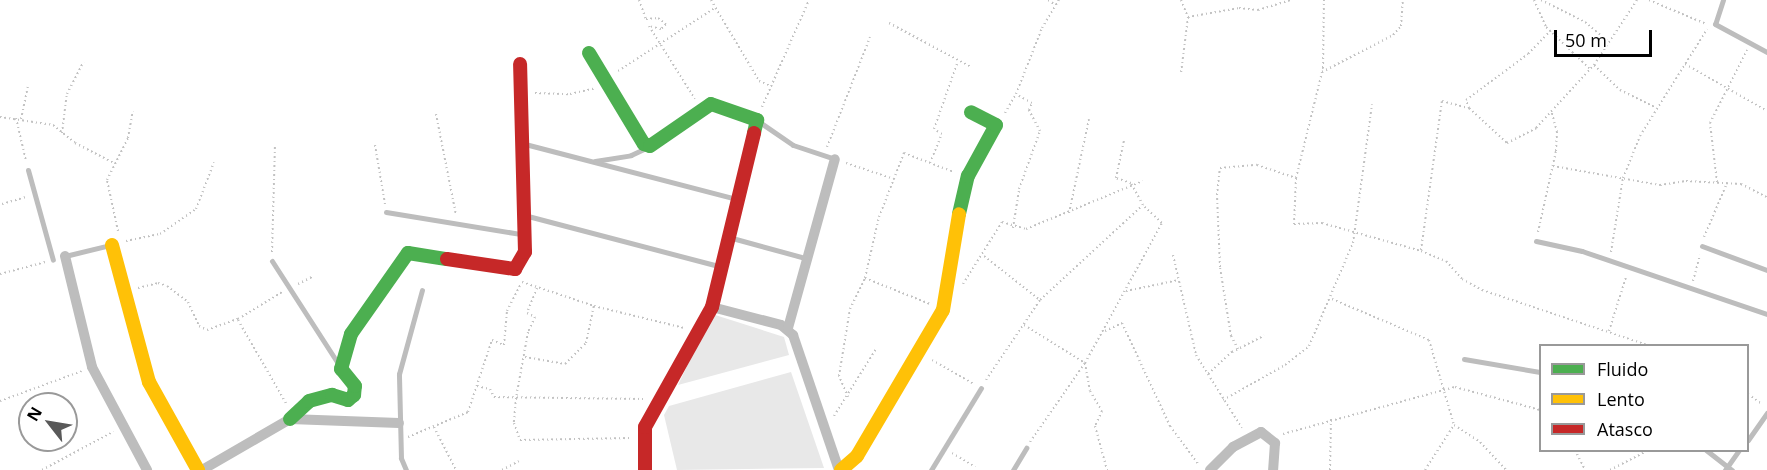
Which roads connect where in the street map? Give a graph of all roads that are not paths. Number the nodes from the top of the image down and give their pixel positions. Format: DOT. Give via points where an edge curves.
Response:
graph roads {
  1 [pos="1723,0"];
  2 [pos="1767,52"];
  3 [pos="589,53"];
  4 [pos="520,64"];
  5 [pos="971,112"];
  6 [pos="757,120"];
  7 [pos="522,144"];
  8 [pos="650,146"];
  9 [pos="829,157"];
  10 [pos="592,161"];
  11 [pos="28,170"];
  12 [pos="738,199"];
  13 [pos="386,212"];
  14 [pos="522,215"];
  15 [pos="523,235"];
  16 [pos="729,238"];
  17 [pos="1536,241"];
  18 [pos="116,244"];
  19 [pos="1702,246"];
  20 [pos="65,256"];
  21 [pos="805,258"];
  22 [pos="53,260"];
  23 [pos="272,261"];
  24 [pos="722,267"];
  25 [pos="1767,270"];
  26 [pos="422,290"];
  27 [pos="712,308"];
  28 [pos="1767,314"];
  29 [pos="788,328"];
  30 [pos="1464,359"];
  31 [pos="341,369"];
  32 [pos="1539,372"];
  33 [pos="981,388"];
  34 [pos="1767,413"];
  35 [pos="292,418"];
  36 [pos="399,423"];
  37 [pos="1749,439"];
  38 [pos="1026,447"];
  39 [pos="1708,452"];
  40 [pos="1739,452"];
  41 [pos="1728,469"];
  42 [pos="147,470"];
  43 [pos="200,470"];
  44 [pos="406,470"];
  45 [pos="645,470"];
  46 [pos="840,470"];
  47 [pos="932,470"];
  48 [pos="1013,470"];
  49 [pos="1210,470"];
  50 [pos="1273,470"];
  1 -- 2 [label="lane" via="1712,24"];
  3 -- 8 [label="street" via="644,144"];
  4 -- 7 [label="street"];
  5 -- 46 [label="street" via="996,126 968,176 944,310 857,456"];
  6 -- 8 [label="street" via="718,104 701,110"];
  6 -- 9 [label="lane" via="793,145"];
  6 -- 12 [label="street"];
  7 -- 10 [label="lane"];
  7 -- 14 [label="street"];
  8 -- 10 [label="lane" via="631,155"];
  9 -- 21 [label="street"];
  10 -- 12 [label="lane"];
  11 -- 22 [label="lane"];
  12 -- 16 [label="street"];
  13 -- 15 [label="lane"];
  14 -- 15 [label="street"];
  14 -- 24 [label="lane"];
  15 -- 31 [label="street" via="525,252 515,269 509,271 408,253 351,334"];
  16 -- 21 [label="lane"];
  16 -- 24 [label="street"];
  17 -- 28 [label="lane" via="1610,260"];
  18 -- 20 [label="lane"];
  18 -- 43 [label="street" via="123,291 149,382"];
  19 -- 25 [label="lane"];
  20 -- 42 [label="street" via="92,367"];
  21 -- 29 [label="street"];
  23 -- 31 [label="lane"];
  24 -- 27 [label="street"];
  26 -- 36 [label="lane" via="399,374"];
  27 -- 29 [label="street"];
  27 -- 45 [label="street" via="645,427"];
  29 -- 46 [label="street" via="796,341"];
  30 -- 32 [label="lane"];
  31 -- 35 [label="street" via="355,386 354,395 348,400 332,395 309,401"];
  33 -- 47 [label="lane"];
  34 -- 37 [label="lane"];
  35 -- 36 [label="street"];
  35 -- 43 [label="street"];
  36 -- 44 [label="lane" via="401,458"];
  38 -- 48 [label="lane"];
  39 -- 41 [label="lane"];
  40 -- 41 [label="lane"];
  49 -- 50 [label="street" via="1233,447 1261,432 1273,439"];
}
